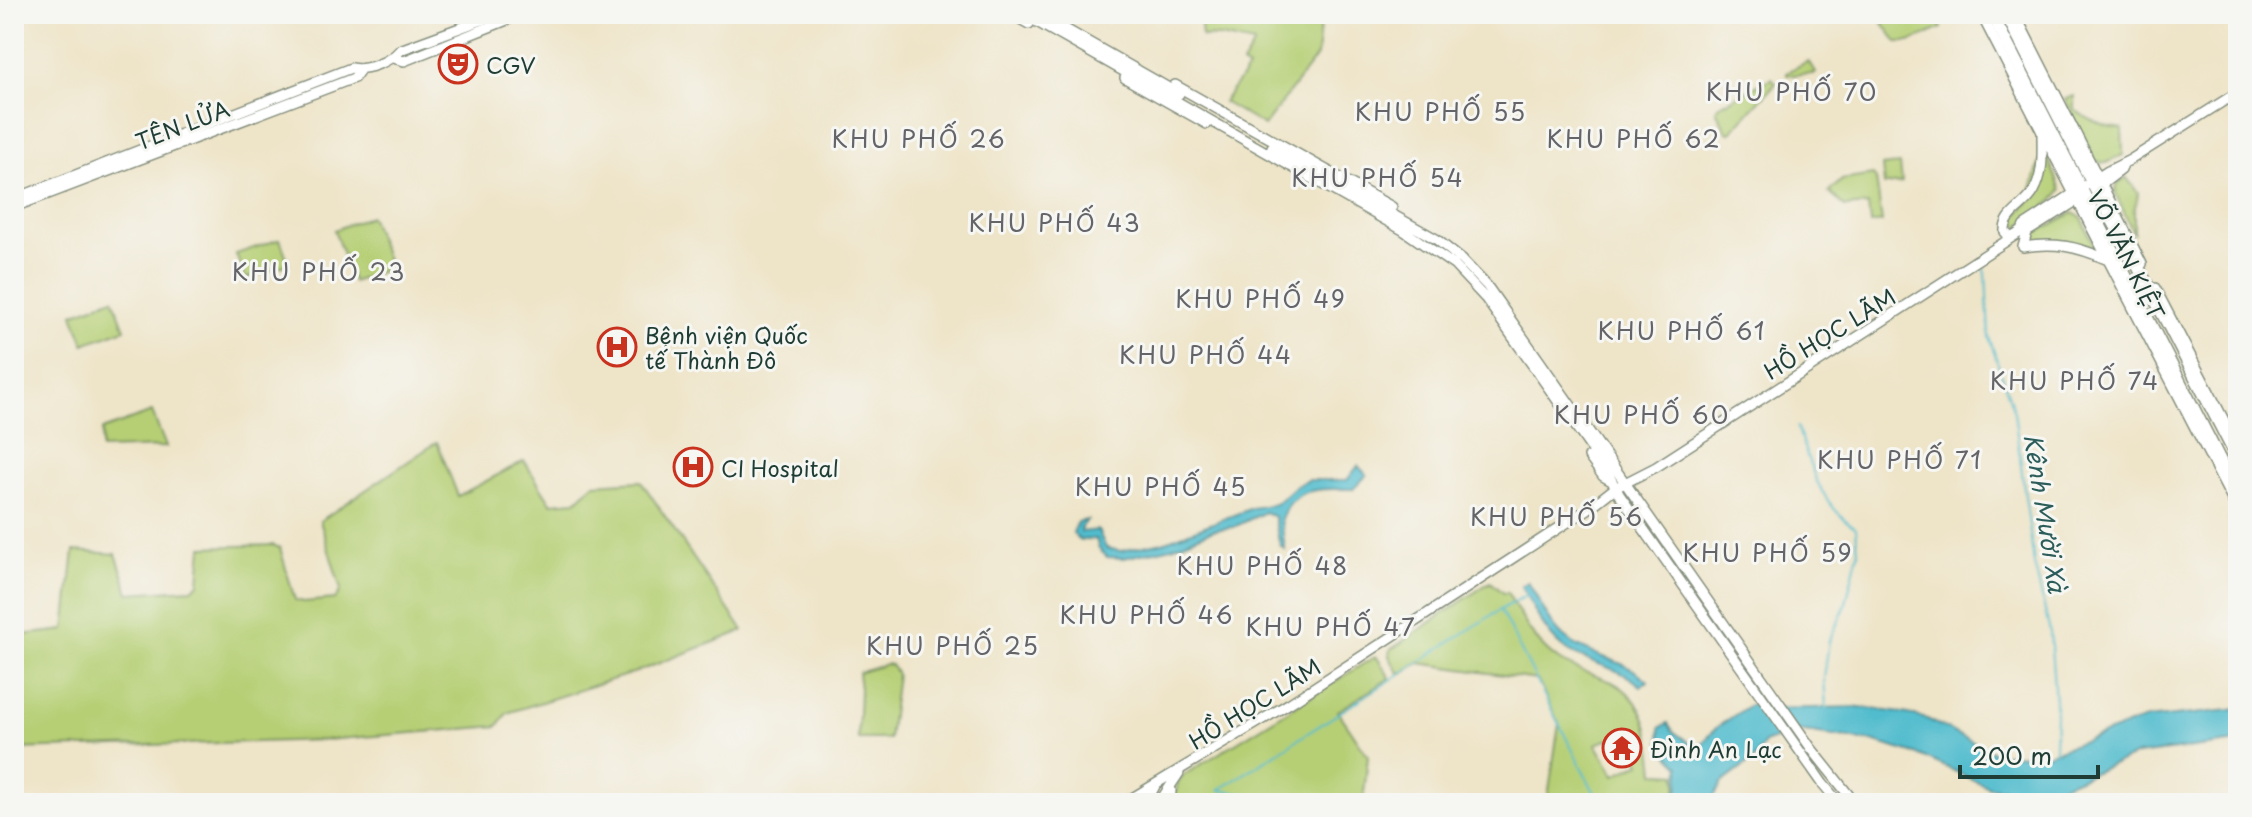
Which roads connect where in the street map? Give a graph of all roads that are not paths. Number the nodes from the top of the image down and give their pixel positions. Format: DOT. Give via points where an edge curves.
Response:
graph roads {
  1 [pos="498,14"];
  2 [pos="522,14"];
  3 [pos="1011,14"];
  4 [pos="1023,14"];
  5 [pos="1039,14"];
  6 [pos="1050,14"];
  7 [pos="1981,14"];
  8 [pos="1992,14"];
  9 [pos="2006,14"];
  10 [pos="2015,14"];
  11 [pos="1059,38"];
  12 [pos="393,58"];
  13 [pos="360,70"];
  14 [pos="2238,92"];
  15 [pos="2045,128"];
  16 [pos="1257,141"];
  17 [pos="2090,162"];
  18 [pos="2123,164"];
  19 [pos="2060,167"];
  20 [pos="2114,175"];
  21 [pos="2088,189"];
  22 [pos="14,199"];
  23 [pos="2110,201"];
  24 [pos="2057,205"];
  25 [pos="14,207"];
  26 [pos="2084,214"];
  27 [pos="2054,216"];
  28 [pos="2024,231"];
  29 [pos="2011,238"];
  30 [pos="2106,259"];
  31 [pos="1506,319"];
  32 [pos="2238,447"];
  33 [pos="2238,460"];
  34 [pos="1624,481"];
  35 [pos="1614,488"];
  36 [pos="2238,495"];
  37 [pos="2238,511"];
  38 [pos="1181,771"];
  39 [pos="1155,786"];
  40 [pos="1169,797"];
  41 [pos="1124,803"];
  42 [pos="1146,803"];
  43 [pos="1159,803"];
  44 [pos="1839,803"];
  45 [pos="1855,803"];
  1 -- 12 [label="main road, TÊN LỬA" via="400,50"];
  2 -- 12 [label="main road, TÊN LỬA" via="404,61"];
  3 -- 11 [label="main road"];
  4 -- 11 [label="main road"];
  5 -- 16 [label="main road"];
  6 -- 16 [label="main road"];
  7 -- 15 [label="main road, VÕ VĂN KIỆT"];
  8 -- 15 [label="highway, VÕ VĂN KIỆT"];
  9 -- 21 [label="highway, VÕ VĂN KIỆT"];
  10 -- 17 [label="main road, VÕ VĂN KIỆT"];
  11 -- 16 [label="main road"];
  12 -- 13 [label="main road, TÊN LỬA"];
  13 -- 22 [label="main road, TÊN LỬA" via="351,68"];
  13 -- 25 [label="main road, TÊN LỬA" via="354,78"];
  14 -- 18 [label="main road, HỒ HỌC LÃM"];
  15 -- 19 [label="main road, VÕ VĂN KIỆT"];
  15 -- 21 [label="highway, VÕ VĂN KIỆT"];
  15 -- 29 [label="main road" via="2040,175 2030,197 2007,220 2005,232"];
  16 -- 31 [label="main road" via="1430,247"];
  16 -- 31 [label="main road" via="1438,234 1480,271"];
  17 -- 18 [label="main road" via="2102,167"];
  17 -- 21 [label="main road, VÕ VĂN KIỆT"];
  18 -- 20 [label="main road, HỒ HỌC LÃM"];
  18 -- 21 [label="main road, HỒ HỌC LÃM"];
  19 -- 21 [label="main road, VÕ VĂN KIỆT"];
  19 -- 24 [label="main road" via="2064,191"];
  20 -- 21 [label="main road, HỒ HỌC LÃM"];
  20 -- 23 [label="main road"];
  21 -- 23 [label="main road, VÕ VĂN KIỆT"];
  21 -- 24 [label="main road, HỒ HỌC LÃM"];
  21 -- 26 [label="main road, VÕ VĂN KIỆT"];
  21 -- 27 [label="main road, HỒ HỌC LÃM"];
  21 -- 33 [label="highway, VÕ VĂN KIỆT" via="2135,261"];
  21 -- 36 [label="highway, VÕ VĂN KIỆT"];
  23 -- 32 [label="main road, VÕ VĂN KIỆT"];
  24 -- 28 [label="main road, HỒ HỌC LÃM"];
  26 -- 27 [label="main road" via="2073,209"];
  26 -- 30 [label="main road, VÕ VĂN KIỆT"];
  27 -- 28 [label="main road, HỒ HỌC LÃM"];
  28 -- 29 [label="main road, HỒ HỌC LÃM"];
  28 -- 30 [label="main road" via="2023,247 2070,245"];
  29 -- 34 [label="main road, HỒ HỌC LÃM" via="1656,467"];
  30 -- 37 [label="main road, VÕ VĂN KIỆT"];
  31 -- 34 [label="main road" via="1609,451"];
  31 -- 35 [label="main road"];
  34 -- 35 [label="main road, HỒ HỌC LÃM"];
  34 -- 45 [label="main road"];
  35 -- 38 [label="main road, HỒ HỌC LÃM" via="1593,510"];
  35 -- 44 [label="main road"];
  38 -- 39 [label="main road, HỒ HỌC LÃM"];
  38 -- 40 [label="main road, HỒ HỌC LÃM"];
  39 -- 41 [label="main road, HỒ HỌC LÃM"];
  39 -- 42 [label="main road"];
  40 -- 43 [label="main road, HỒ HỌC LÃM"];
}
